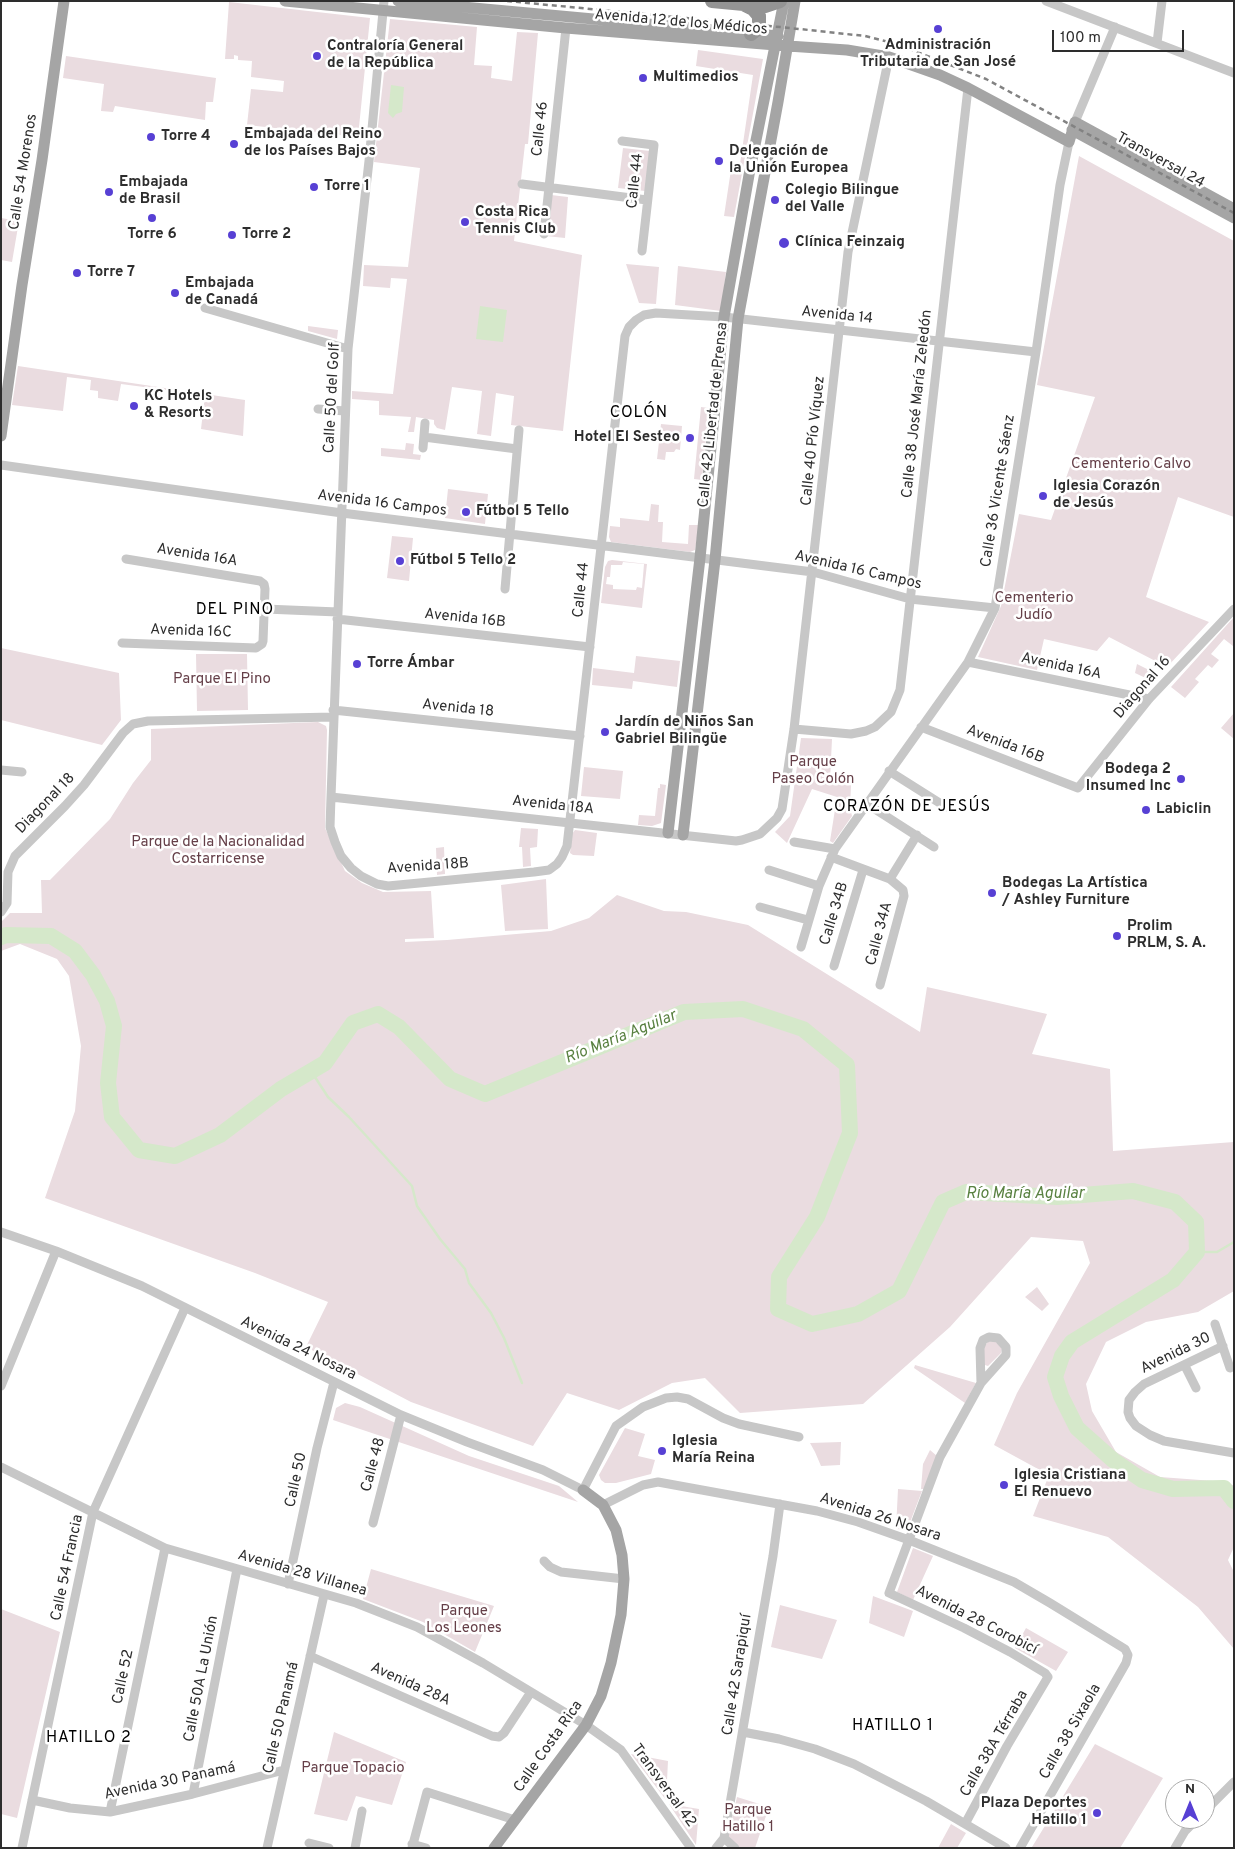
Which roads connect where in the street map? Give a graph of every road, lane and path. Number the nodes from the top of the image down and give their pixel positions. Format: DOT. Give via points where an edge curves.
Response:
graph roads {
  1 [pos="64,1"];
  2 [pos="285,1"];
  3 [pos="398,1"];
  4 [pos="712,1"];
  5 [pos="780,1"];
  6 [pos="784,1"];
  7 [pos="795,1"];
  8 [pos="1046,1"];
  9 [pos="1162,1"];
  10 [pos="744,4"];
  11 [pos="384,6"];
  12 [pos="1115,27"];
  13 [pos="566,28"];
  14 [pos="751,34"];
  15 [pos="781,43"];
  16 [pos="1157,44"];
  17 [pos="889,57"];
  18 [pos="1234,73"];
  19 [pos="968,88"];
  20 [pos="1074,126"];
  21 [pos="622,141"];
  22 [pos="1069,142"];
  23 [pos="522,184"];
  24 [pos="549,187"];
  25 [pos="647,200"];
  26 [pos="1234,209"];
  27 [pos="1234,218"];
  28 [pos="544,234"];
  29 [pos="642,251"];
  30 [pos="205,308"];
  31 [pos="724,318"];
  32 [pos="738,319"];
  33 [pos="636,320"];
  34 [pos="841,330"];
  35 [pos="939,341"];
  36 [pos="348,349"];
  37 [pos="1036,352"];
  38 [pos="318,409"];
  39 [pos="345,411"];
  40 [pos="425,423"];
  41 [pos="518,430"];
  42 [pos="1,436"];
  43 [pos="424,437"];
  44 [pos="423,448"];
  45 [pos="517,449"];
  46 [pos="1,465"];
  47 [pos="342,513"];
  48 [pos="509,534"];
  49 [pos="601,545"];
  50 [pos="700,558"];
  51 [pos="126,559"];
  52 [pos="715,560"];
  53 [pos="813,572"];
  54 [pos="505,589"];
  55 [pos="910,599"];
  56 [pos="995,608"];
  57 [pos="1234,609"];
  58 [pos="265,610"];
  59 [pos="337,615"];
  60 [pos="122,643"];
  61 [pos="590,647"];
  62 [pos="968,662"];
  63 [pos="1149,699"];
  64 [pos="333,713"];
  65 [pos="133,724"];
  66 [pos="921,727"];
  67 [pos="794,729"];
  68 [pos="580,736"];
  69 [pos="1,770"];
  70 [pos="889,771"];
  71 [pos="22,772"];
  72 [pos="1078,788"];
  73 [pos="330,797"];
  74 [pos="867,804"];
  75 [pos="946,806"];
  76 [pos="570,822"];
  77 [pos="769,827"];
  78 [pos="668,833"];
  79 [pos="683,835"];
  80 [pos="916,835"];
  81 [pos="794,842"];
  82 [pos="934,846"];
  83 [pos="833,853"];
  84 [pos="557,864"];
  85 [pos="769,870"];
  86 [pos="863,870"];
  87 [pos="890,879"];
  88 [pos="819,886"];
  89 [pos="760,907"];
  90 [pos="1,912"];
  91 [pos="808,920"];
  92 [pos="800,947"];
  93 [pos="834,966"];
  94 [pos="880,985"];
  95 [pos="1,1232"];
  96 [pos="56,1251"];
  97 [pos="185,1308"];
  98 [pos="1215,1324"];
  99 [pos="1223,1346"];
  100 [pos="1185,1366"];
  101 [pos="1230,1368"];
  102 [pos="334,1382"];
  103 [pos="981,1383"];
  104 [pos="1,1386"];
  105 [pos="1196,1388"];
  106 [pos="401,1415"];
  107 [pos="799,1437"];
  108 [pos="1234,1453"];
  109 [pos="1,1467"];
  110 [pos="584,1490"];
  111 [pos="780,1504"];
  112 [pos="603,1505"];
  113 [pos="93,1512"];
  114 [pos="373,1523"];
  115 [pos="909,1540"];
  116 [pos="165,1548"];
  117 [pos="544,1561"];
  118 [pos="237,1569"];
  119 [pos="624,1579"];
  120 [pos="288,1584"];
  121 [pos="324,1595"];
  122 [pos="1128,1655"];
  123 [pos="310,1656"];
  124 [pos="1048,1677"];
  125 [pos="531,1692"];
  126 [pos="586,1724"];
  127 [pos="743,1732"];
  128 [pos="284,1770"];
  129 [pos="1234,1782"];
  130 [pos="192,1794"];
  131 [pos="32,1800"];
  132 [pos="1215,1801"];
  133 [pos="362,1811"];
  134 [pos="110,1812"];
  135 [pos="515,1820"];
  136 [pos="965,1824"];
  137 [pos="1187,1829"];
  138 [pos="724,1838"];
  139 [pos="309,1843"];
  140 [pos="412,1846"];
  141 [pos="22,1848"];
  142 [pos="267,1848"];
  143 [pos="329,1848"];
  144 [pos="355,1848"];
  145 [pos="426,1848"];
  146 [pos="494,1848"];
  147 [pos="691,1848"];
  148 [pos="716,1848"];
  149 [pos="735,1848"];
  150 [pos="1006,1848"];
  151 [pos="1020,1848"];
  152 [pos="1175,1848"];
  1 -- 42 [label="main road, Calle 54 Morenos"];
  2 -- 11 [label="main road, Avenida 12 de los Médicos"];
  3 -- 14 [label="main road, Avenida 12 de los Médicos"];
  4 -- 10 [label="highway"];
  5 -- 10 [label="highway" via="768,6"];
  6 -- 15 [label="main road, Calle 42 Libertad de Prensa"];
  7 -- 15 [label="main road, Calle 42 Libertad de Prensa"];
  8 -- 12 [label="street"];
  9 -- 16 [label="street"];
  10 -- 14 [label="highway" via="759,16 759,25"];
  11 -- 13 [label="main road, Avenida 12 de los Médicos"];
  11 -- 36 [label="street, Calle 50 del Golf"];
  12 -- 16 [label="street"];
  12 -- 20 [label="street, Calle 36 Vicente Sáenz"];
  13 -- 15 [label="main road, Avenida 12 de los Médicos"];
  13 -- 24 [label="street, Calle 46"];
  14 -- 15 [label="main road, Avenida 12 de los Médicos"];
  15 -- 17 [label="main road, Avenida 12 de los Médicos"];
  15 -- 31 [label="main road, Calle 42 Libertad de Prensa" via="749,175"];
  15 -- 32 [label="main road, Calle 42 Libertad de Prensa"];
  16 -- 18 [label="street"];
  17 -- 19 [label="main road, Avenida 12 de los Médicos"];
  17 -- 34 [label="street, Calle 40 Pío Víquez" via="848,252"];
  19 -- 22 [label="main road, Avenida 12 de los Médicos"];
  19 -- 35 [label="street, Calle 38 José María Zeledón"];
  20 -- 22 [label="main road, Calle 36 Vicente Sáenz"];
  20 -- 26 [label="main road, Transversal 24"];
  20 -- 27 [label="main road, Transversal 24"];
  21 -- 25 [label="street, Calle 44" via="654,145"];
  22 -- 37 [label="street, Calle 36 Vicente Sáenz"];
  23 -- 24 [label="street"];
  24 -- 25 [label="street"];
  24 -- 28 [label="street, Calle 46"];
  25 -- 29 [label="street, Calle 44"];
  30 -- 36 [label="street"];
  31 -- 32 [label="street, Avenida 14"];
  31 -- 33 [label="street, Avenida 14" via="656,313"];
  31 -- 50 [label="main road, Calle 42 Libertad de Prensa"];
  32 -- 34 [label="street, Avenida 14"];
  32 -- 52 [label="main road, Calle 42 Libertad de Prensa"];
  33 -- 49 [label="street, Calle 44" via="625,336"];
  34 -- 35 [label="street, Avenida 14"];
  34 -- 53 [label="street, Calle 40 Pío Víquez"];
  35 -- 37 [label="street, Avenida 14"];
  35 -- 55 [label="street, Calle 38 José María Zeledón"];
  36 -- 39 [label="street, Calle 50 del Golf"];
  37 -- 56 [label="street, Calle 36 Vicente Sáenz"];
  38 -- 39 [label="street"];
  39 -- 47 [label="street, Calle 50 del Golf"];
  40 -- 43 [label="street"];
  41 -- 45 [label="street"];
  43 -- 44 [label="street"];
  43 -- 45 [label="street"];
  45 -- 48 [label="street"];
  46 -- 47 [label="street, Avenida 16 Campos"];
  47 -- 48 [label="street, Avenida 16 Campos"];
  47 -- 59 [label="street, Calle 50 del Golf"];
  48 -- 49 [label="street, Avenida 16 Campos"];
  48 -- 54 [label="street"];
  49 -- 50 [label="street, Avenida 16 Campos"];
  49 -- 61 [label="street, Calle 44"];
  50 -- 52 [label="street, Avenida 16 Campos"];
  50 -- 78 [label="main road, Calle 42 Libertad de Prensa"];
  51 -- 58 [label="street, Avenida 16A" via="257,579 264,584"];
  52 -- 53 [label="street, Avenida 16 Campos"];
  52 -- 79 [label="main road, Calle 42 Libertad de Prensa"];
  53 -- 55 [label="street, Avenida 16 Campos"];
  53 -- 67 [label="street, Calle 40 Pío Víquez"];
  55 -- 56 [label="street, Avenida 16 Campos"];
  55 -- 67 [label="street, Calle 38 José María Zeledón" via="900,690 891,712 866,731 851,734"];
  56 -- 62 [label="street, Calle 36 Vicente Sáenz"];
  57 -- 63 [label="street, Diagonal 16"];
  58 -- 59 [label="street, Avenida 16B"];
  58 -- 60 [label="street, Avenida 16C" via="263,641 259,646"];
  59 -- 61 [label="street, Avenida 16B"];
  59 -- 64 [label="street, Calle 50 del Golf"];
  61 -- 68 [label="street, Calle 44"];
  62 -- 63 [label="street, Avenida 16A"];
  62 -- 66 [label="street, Calle 36 Vicente Sáenz"];
  63 -- 72 [label="street, Diagonal 16"];
  64 -- 65 [label="street, Avenida 18"];
  64 -- 68 [label="street, Avenida 18"];
  64 -- 73 [label="street, Calle 50 del Golf"];
  65 -- 90 [label="street, Diagonal 18" via="65,806 15,856 8,872 7,903"];
  66 -- 70 [label="street, Calle 36 Vicente Sáenz"];
  66 -- 72 [label="street, Avenida 16B"];
  67 -- 77 [label="street, Calle 40 Pío Víquez" via="782,809"];
  68 -- 76 [label="street, Calle 44"];
  69 -- 71 [label="street"];
  70 -- 74 [label="street, Calle 36 Vicente Sáenz"];
  70 -- 75 [label="street"];
  73 -- 76 [label="street, Avenida 18A"];
  73 -- 84 [label="street, Avenida 18B" via="330,827 341,856 361,876 377,884 388,886 534,872 549,870"];
  74 -- 80 [label="street"];
  74 -- 83 [label="street, Calle 36 Vicente Sáenz"];
  76 -- 78 [label="street, Avenida 18A"];
  76 -- 84 [label="street, Calle 44" via="567,846"];
  77 -- 79 [label="street, Avenida 18A" via="742,840"];
  78 -- 79 [label="street, Avenida 18A"];
  80 -- 82 [label="street"];
  80 -- 87 [label="street"];
  81 -- 83 [label="street"];
  83 -- 86 [label="street"];
  83 -- 88 [label="street, Calle 36 Vicente Sáenz"];
  85 -- 88 [label="street"];
  86 -- 87 [label="street"];
  86 -- 93 [label="street, Calle 34B"];
  87 -- 94 [label="street, Calle 34A" via="903,890 904,896"];
  88 -- 91 [label="street, Calle 36 Vicente Sáenz"];
  89 -- 91 [label="street"];
  91 -- 92 [label="street, Calle 36 Vicente Sáenz"];
  95 -- 96 [label="street, Avenida 24 Nosara"];
  96 -- 97 [label="street, Avenida 24 Nosara" via="142,1286"];
  96 -- 104 [label="street"];
  97 -- 102 [label="street, Avenida 24 Nosara"];
  97 -- 113 [label="street, Calle 54 Francia"];
  98 -- 99 [label="street"];
  99 -- 100 [label="street, Avenida 30"];
  99 -- 101 [label="street"];
  100 -- 105 [label="street"];
  100 -- 108 [label="street, Avenida 30" via="1144,1384 1135,1392 1129,1400 1130,1418 1136,1426 1164,1441"];
  102 -- 106 [label="street, Avenida 24 Nosara"];
  102 -- 120 [label="street, Calle 50"];
  103 -- 103 [label="street" via="1006,1355 1006,1348 998,1338 983,1340 980,1348"];
  103 -- 115 [label="street" via="940,1457"];
  106 -- 110 [label="street, Avenida 24 Nosara" via="543,1470"];
  106 -- 114 [label="street, Calle 48"];
  107 -- 110 [label="street" via="738,1424 688,1399 666,1398 643,1407 616,1426"];
  109 -- 113 [label="street, Avenida 28 Villanea"];
  110 -- 112 [label="main road, Calle Costa Rica"];
  111 -- 112 [label="street, Avenida 26 Nosara" via="658,1482 632,1489"];
  111 -- 115 [label="street, Avenida 26 Nosara" via="817,1510"];
  111 -- 127 [label="street, Calle 42 Sarapiquí"];
  112 -- 119 [label="main road, Calle Costa Rica" via="616,1530"];
  113 -- 116 [label="street, Avenida 28 Villanea"];
  113 -- 131 [label="street, Calle 54 Francia"];
  115 -- 122 [label="street, Avenida 26 Nosara" via="1014,1582 1124,1649"];
  115 -- 124 [label="street, Avenida 28 Corobicí" via="889,1593 1010,1652"];
  116 -- 118 [label="street, Avenida 28 Villanea"];
  116 -- 134 [label="street, Calle 52"];
  117 -- 119 [label="street" via="561,1572"];
  118 -- 120 [label="street, Avenida 28 Villanea"];
  118 -- 130 [label="street, Calle 50A La Unión"];
  119 -- 126 [label="main road, Calle Costa Rica" via="621,1615 611,1663 601,1696"];
  120 -- 121 [label="street, Avenida 28 Villanea"];
  121 -- 123 [label="street, Calle 50 Panamá"];
  121 -- 125 [label="street, Avenida 28 Villanea" via="356,1603 417,1627"];
  122 -- 151 [label="street, Calle 38 Sixaola" via="1117,1680"];
  123 -- 125 [label="street, Avenida 28A" via="492,1736 499,1737 504,1733"];
  123 -- 128 [label="street, Calle 50 Panamá"];
  124 -- 136 [label="street, Calle 38A Térraba"];
  125 -- 126 [label="street, Avenida 28 Villanea"];
  126 -- 135 [label="main road, Calle Costa Rica"];
  126 -- 147 [label="street, Transversal 42" via="630,1760"];
  127 -- 136 [label="street" via="815,1749 854,1764"];
  127 -- 138 [label="street, Calle 42 Sarapiquí"];
  128 -- 130 [label="street, Avenida 30 Panamá"];
  128 -- 142 [label="street, Calle 50 Panamá"];
  129 -- 132 [label="street"];
  130 -- 134 [label="street, Avenida 30 Panamá"];
  131 -- 134 [label="street, Avenida 30 Panamá"];
  131 -- 141 [label="street, Calle 54 Francia"];
  133 -- 144 [label="street"];
  135 -- 140 [label="street" via="427,1792"];
  135 -- 146 [label="main road, Calle Costa Rica"];
  136 -- 150 [label="street"];
  137 -- 152 [label="street"];
  138 -- 148 [label="street, Calle 42 Sarapiquí"];
  138 -- 149 [label="street"];
  139 -- 143 [label="street"];
  140 -- 145 [label="street"];
}
